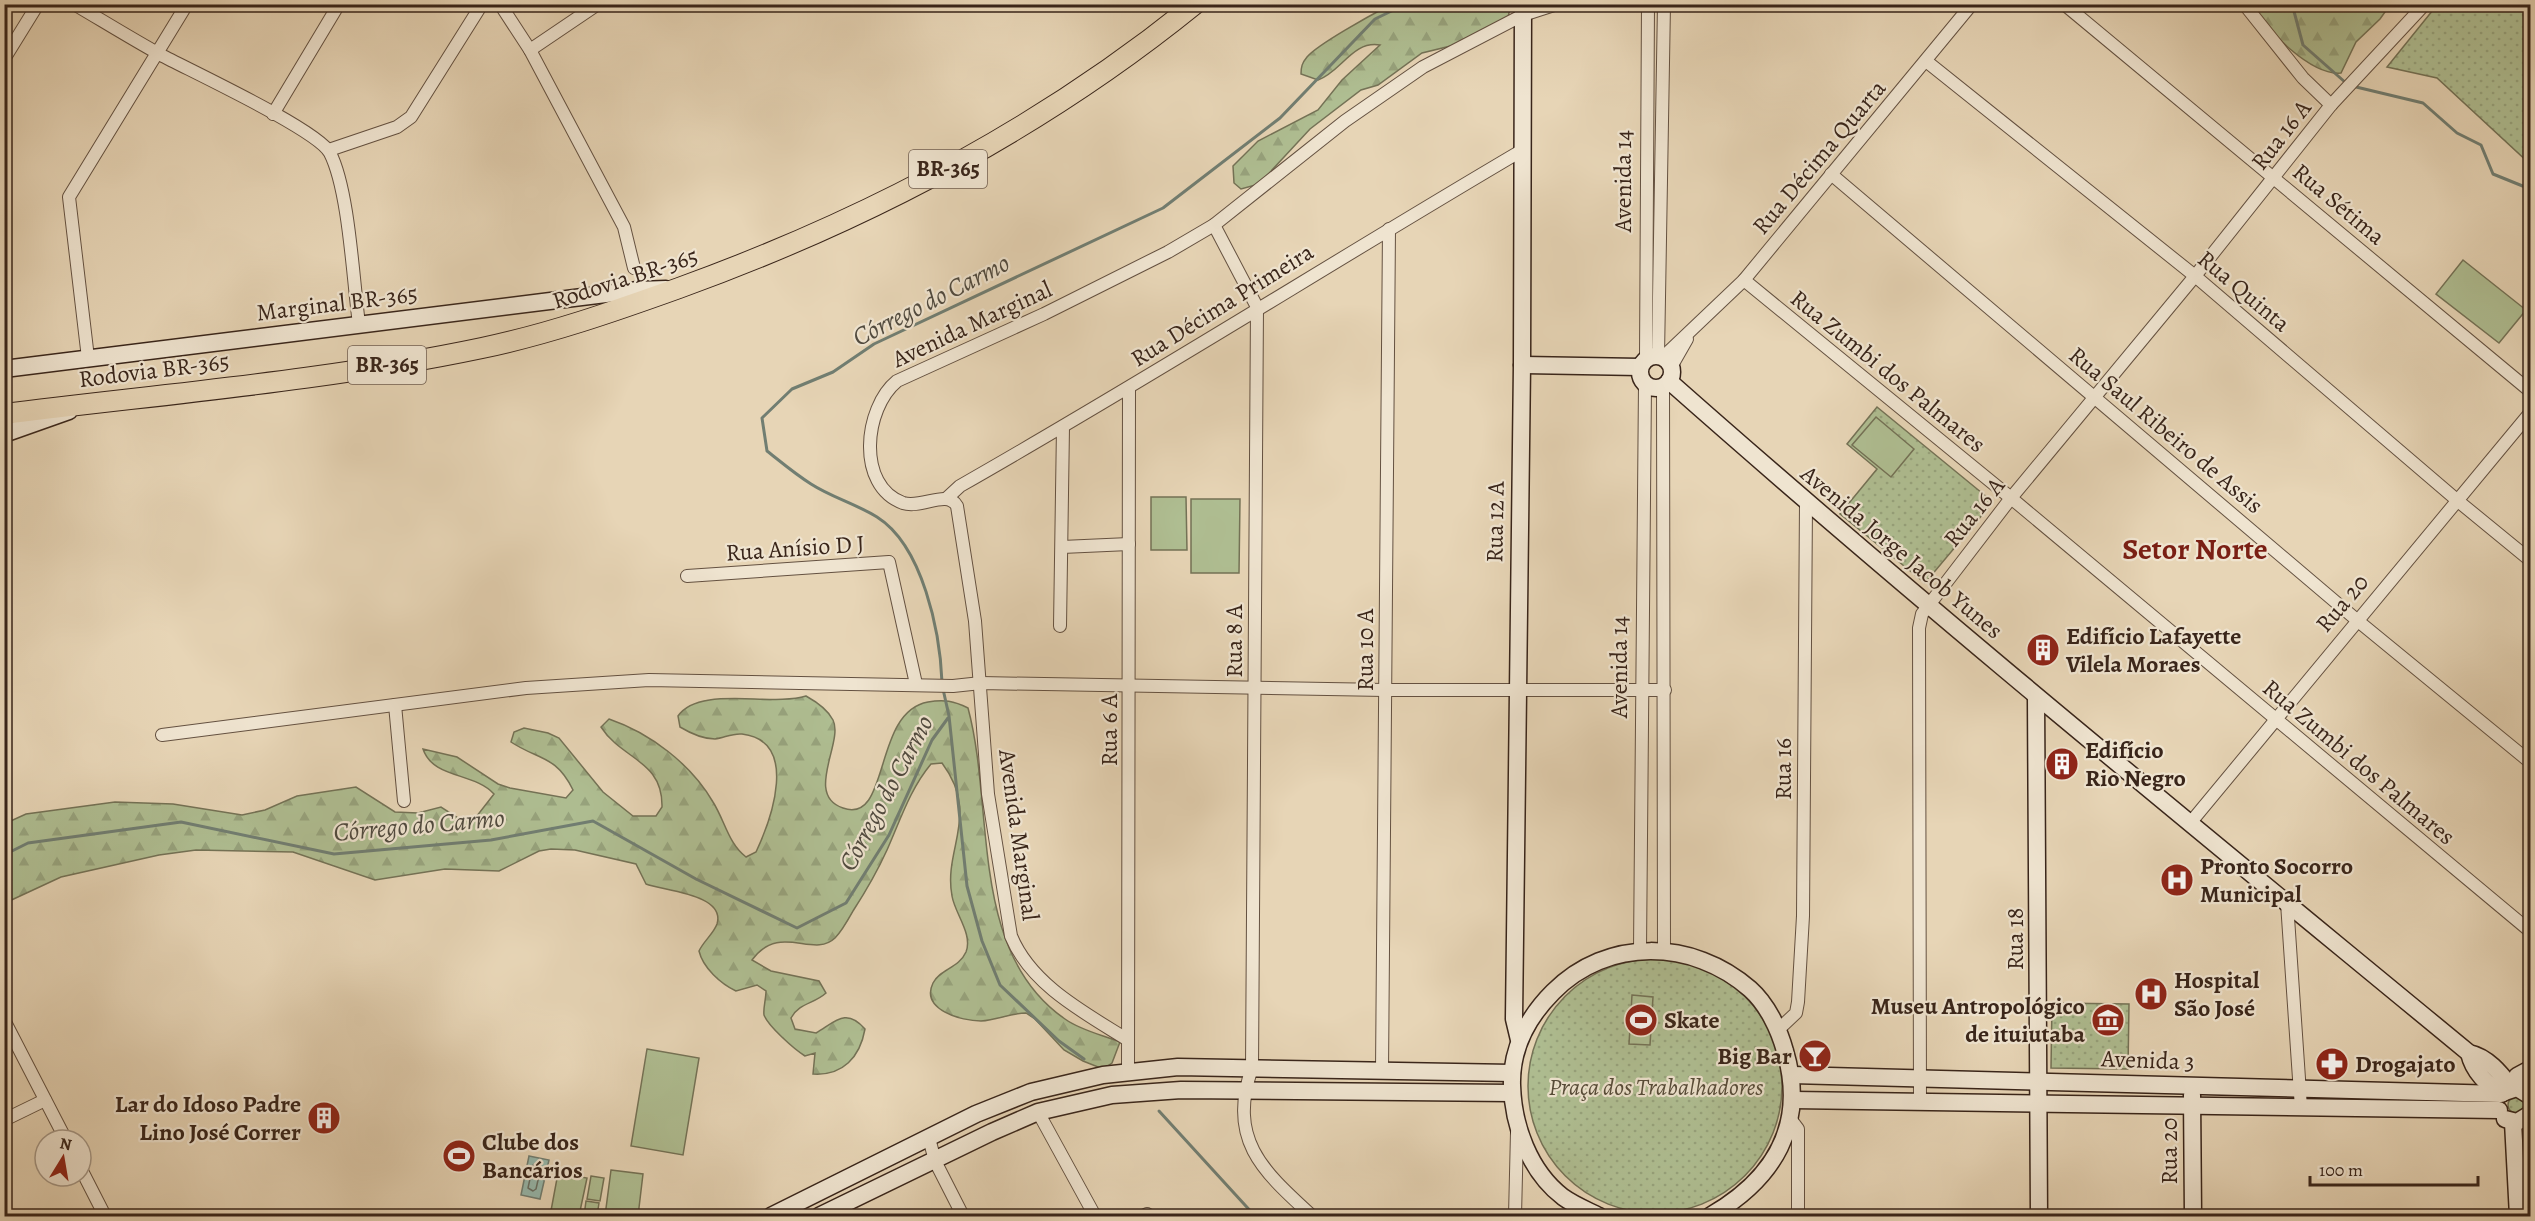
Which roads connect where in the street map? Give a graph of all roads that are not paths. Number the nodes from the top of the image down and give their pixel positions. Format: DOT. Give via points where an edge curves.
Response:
graph roads {
  1 [pos="38,4"];
  2 [pos="74,4"];
  3 [pos="187,4"];
  4 [pos="339,4"];
  5 [pos="482,4"];
  6 [pos="500,4"];
  7 [pos="598,4"];
  8 [pos="1195,4"];
  9 [pos="1557,4"];
  10 [pos="1648,4"];
  11 [pos="1664,4"];
  12 [pos="1972,4"];
  13 [pos="2064,4"];
  14 [pos="2244,4"];
  15 [pos="2425,4"];
  16 [pos="1523,10"];
  17 [pos="530,50"];
  18 [pos="158,53"];
  19 [pos="4,59"];
  20 [pos="1926,61"];
  21 [pos="2331,105"];
  22 [pos="273,114"];
  23 [pos="329,150"];
  24 [pos="1521,151"];
  25 [pos="1831,174"];
  26 [pos="2274,177"];
  27 [pos="1214,225"];
  28 [pos="1389,228"];
  29 [pos="634,268"];
  30 [pos="2195,276"];
  31 [pos="1744,280"];
  32 [pos="676,289"];
  33 [pos="1257,307"];
  34 [pos="359,324"];
  35 [pos="88,358"];
  36 [pos="1522,365"];
  37 [pos="1659,368"];
  38 [pos="4,369"];
  39 [pos="1645,384"];
  40 [pos="1129,388"];
  41 [pos="2530,391"];
  42 [pos="2096,398"];
  43 [pos="90,404"];
  44 [pos="2530,413"];
  45 [pos="4,414"];
  46 [pos="1063,427"];
  47 [pos="4,434"];
  48 [pos="947,498"];
  49 [pos="2011,498"];
  50 [pos="2458,501"];
  51 [pos="1806,503"];
  52 [pos="1129,544"];
  53 [pos="1062,547"];
  54 [pos="2530,560"];
  55 [pos="687,576"];
  56 [pos="1927,603"];
  57 [pos="2358,621"];
  58 [pos="1060,626"];
  59 [pos="981,683"];
  60 [pos="916,684"];
  61 [pos="1130,687"];
  62 [pos="1254,688"];
  63 [pos="1516,689"];
  64 [pos="1386,690"];
  65 [pos="1643,690"];
  66 [pos="1665,690"];
  67 [pos="2036,697"];
  68 [pos="395,705"];
  69 [pos="2276,721"];
  70 [pos="162,735"];
  71 [pos="2530,762"];
  72 [pos="404,801"];
  73 [pos="2191,822"];
  74 [pos="2288,903"];
  75 [pos="2530,932"];
  76 [pos="1640,950"];
  77 [pos="1664,950"];
  78 [pos="4,1020"];
  79 [pos="1779,1029"];
  80 [pos="1128,1040"];
  81 [pos="1519,1040"];
  82 [pos="1252,1068"];
  83 [pos="2530,1069"];
  84 [pos="1382,1071"];
  85 [pos="1128,1072"];
  86 [pos="1512,1073"];
  87 [pos="1792,1075"];
  88 [pos="1920,1078"];
  89 [pos="2040,1081"];
  90 [pos="2192,1085"];
  91 [pos="2300,1088"];
  92 [pos="1248,1090"];
  93 [pos="1512,1093"];
  94 [pos="2515,1093"];
  95 [pos="45,1100"];
  96 [pos="1920,1102"];
  97 [pos="2040,1104"];
  98 [pos="2192,1106"];
  99 [pos="2301,1108"];
  100 [pos="1791,1109"];
  101 [pos="1038,1112"];
  102 [pos="4,1120"];
  103 [pos="2524,1122"];
  104 [pos="60,1128"];
  105 [pos="1518,1128"];
  106 [pos="929,1138"];
  107 [pos="936,1161"];
  108 [pos="91,1188"];
  109 [pos="105,1216"];
  110 [pos="771,1216"];
  111 [pos="822,1216"];
  112 [pos="963,1216"];
  113 [pos="1095,1216"];
  114 [pos="1312,1216"];
  115 [pos="1515,1216"];
  116 [pos="1599,1216"];
  117 [pos="1710,1216"];
  118 [pos="1798,1216"];
  119 [pos="2039,1216"];
  120 [pos="2193,1216"];
  121 [pos="2518,1216"];
  1 -- 19 [label="street"];
  2 -- 18 [label="street"];
  3 -- 18 [label="street"];
  4 -- 22 [label="street"];
  5 -- 23 [label="street" via="411,117 397,127"];
  6 -- 17 [label="street"];
  7 -- 17 [label="street"];
  8 -- 32 [label="main road, Rodovia BR-365 / BR-365" via="1144,46 956,165 861,214 756,261"];
  9 -- 16 [label="street, Avenida Marginal"];
  10 -- 37 [label="street, Avenida 14"];
  11 -- 37 [label="street, Avenida 14"];
  12 -- 20 [label="street, Rua Décima Quarta"];
  13 -- 26 [label="street, Rua Sétima"];
  14 -- 21 [label="street" via="2303,78"];
  15 -- 21 [label="street, Rua 16 A"];
  16 -- 24 [label="street, Rua 12 A"];
  16 -- 27 [label="street, Avenida Marginal" via="1423,67 1344,121"];
  17 -- 29 [label="street" via="624,227"];
  18 -- 22 [label="street"];
  18 -- 35 [label="street" via="69,197"];
  20 -- 25 [label="street, Rua Décima Quarta"];
  20 -- 30 [label="street, Rua Quinta"];
  21 -- 26 [label="street, Rua 16 A"];
  22 -- 23 [label="street"];
  23 -- 34 [label="street" via="342,201"];
  24 -- 28 [label="street, Rua Décima Primeira"];
  24 -- 36 [label="street, Rua 12 A"];
  25 -- 31 [label="street, Rua Décima Quarta"];
  25 -- 42 [label="street, Rua Saul Ribeiro de Assis"];
  26 -- 30 [label="street, Rua 16 A"];
  26 -- 41 [label="street, Rua Sétima"];
  27 -- 33 [label="street, Rua 8 A"];
  27 -- 48 [label="street, Avenida Marginal" via="1168,252 888,388 873,422 874,478 883,492 902,502 918,506"];
  28 -- 33 [label="street, Rua Décima Primeira"];
  28 -- 64 [label="street, Rua 10 A"];
  30 -- 42 [label="street, Rua 16 A"];
  30 -- 50 [label="street, Rua Quinta"];
  31 -- 37 [label="street, Rua Décima Quarta"];
  31 -- 49 [label="street, Rua Zumbi dos Palmares"];
  32 -- 34 [label="street, Marginal BR-365" via="638,290"];
  32 -- 43 [label="main road, Rodovia BR-365 / BR-365" via="619,310 484,348 354,371"];
  33 -- 40 [label="street, Rua Décima Primeira"];
  33 -- 62 [label="street, Rua 8 A"];
  34 -- 35 [label="street, Marginal BR-365"];
  35 -- 38 [label="street, Marginal BR-365"];
  36 -- 37 [label="street"];
  36 -- 63 [label="street, Rua 12 A"];
  37 -- 39 [label="street, Avenida 14" via="1640,374"];
  37 -- 51 [label="street, Avenida Jorge Jacob Yunes"];
  37 -- 66 [label="street, Avenida 14"];
  39 -- 65 [label="street, Avenida 14"];
  40 -- 46 [label="street, Rua Décima Primeira"];
  40 -- 52 [label="street, Rua 6 A"];
  42 -- 49 [label="street, Rua 16 A"];
  42 -- 57 [label="street, Rua Saul Ribeiro de Assis"];
  43 -- 45 [label="main road, Rodovia BR-365 / BR-365"];
  43 -- 47 [label="street"];
  44 -- 50 [label="street, Rua 20"];
  46 -- 48 [label="street, Rua Décima Primeira" via="960,486"];
  46 -- 53 [label="street"];
  48 -- 59 [label="street, Avenida Marginal" via="954,500 962,526"];
  49 -- 56 [label="street, Rua 16 A"];
  49 -- 69 [label="street, Rua Zumbi dos Palmares"];
  50 -- 54 [label="street, Rua Quinta"];
  50 -- 57 [label="street, Rua 20"];
  51 -- 56 [label="street, Avenida Jorge Jacob Yunes"];
  51 -- 79 [label="street, Rua 16" via="1803,916 1796,1013"];
  52 -- 53 [label="street"];
  52 -- 61 [label="street, Rua 6 A"];
  53 -- 58 [label="street"];
  55 -- 60 [label="street, Rua Anísio D J" via="889,562"];
  56 -- 67 [label="street, Avenida Jorge Jacob Yunes"];
  56 -- 88 [label="street, Rua 16 A" via="1919,628"];
  57 -- 69 [label="street, Rua 20"];
  57 -- 71 [label="street, Rua Saul Ribeiro de Assis"];
  59 -- 60 [label="street"];
  59 -- 61 [label="street"];
  59 -- 80 [label="street, Avenida Marginal" via="988,794 1011,936 1030,970"];
  60 -- 68 [label="street" via="649,680 526,688"];
  61 -- 62 [label="street"];
  61 -- 80 [label="street, Rua 6 A"];
  62 -- 64 [label="street"];
  62 -- 82 [label="street, Rua 8 A"];
  63 -- 64 [label="street"];
  63 -- 65 [label="street"];
  63 -- 81 [label="street, Rua 12 A" via="1514,1019"];
  64 -- 84 [label="street, Rua 10 A"];
  65 -- 66 [label="street"];
  65 -- 76 [label="street, Avenida 14"];
  66 -- 77 [label="street, Avenida 14"];
  67 -- 73 [label="street, Avenida Jorge Jacob Yunes"];
  67 -- 89 [label="street, Rua 18"];
  68 -- 70 [label="street"];
  68 -- 72 [label="street"];
  69 -- 73 [label="street, Rua 20"];
  69 -- 75 [label="street, Rua Zumbi dos Palmares"];
  73 -- 74 [label="street, Avenida Jorge Jacob Yunes"];
  74 -- 91 [label="street"];
  74 -- 94 [label="street, Avenida Jorge Jacob Yunes" via="2469,1053 2491,1065"];
  76 -- 77 [label="street"];
  76 -- 81 [label="street" via="1600,960 1565,980 1539,1007"];
  77 -- 79 [label="street" via="1711,962 1751,990"];
  78 -- 95 [label="street"];
  79 -- 87 [label="street"];
  80 -- 85 [label="street, Rua 6 A"];
  81 -- 86 [label="street"];
  82 -- 84 [label="street"];
  82 -- 85 [label="street" via="1178,1067"];
  82 -- 92 [label="street, Rua 8 A"];
  83 -- 94 [label="street" via="2517,1077"];
  84 -- 86 [label="street"];
  85 -- 106 [label="street" via="1031,1092"];
  86 -- 93 [label="street"];
  87 -- 88 [label="street, Avenida 3"];
  87 -- 100 [label="street"];
  88 -- 89 [label="street, Avenida 3"];
  88 -- 96 [label="street, Rua 16 A"];
  89 -- 90 [label="street, Avenida 3"];
  89 -- 97 [label="street, Rua 18"];
  90 -- 91 [label="street, Avenida 3"];
  90 -- 98 [label="street, Rua 20"];
  91 -- 94 [label="street, Avenida 3"];
  91 -- 99 [label="street"];
  92 -- 93 [label="street"];
  92 -- 101 [label="street" via="1112,1095"];
  92 -- 114 [label="street, Rua 8 A" via="1242,1117 1252,1152 1269,1176"];
  93 -- 105 [label="street"];
  94 -- 99 [label="street, Avenida 3"];
  94 -- 103 [label="street, Avenida Jorge Jacob Yunes" via="2504,1118"];
  95 -- 102 [label="street"];
  95 -- 104 [label="street"];
  96 -- 97 [label="street, Avenida 3"];
  96 -- 100 [label="street, Avenida 3"];
  97 -- 98 [label="street, Avenida 3"];
  97 -- 119 [label="street, Rua 18"];
  98 -- 99 [label="street, Avenida 3"];
  98 -- 120 [label="street, Rua 20"];
  100 -- 117 [label="street" via="1784,1138 1766,1172 1739,1200"];
  100 -- 118 [label="street" via="1798,1135"];
  101 -- 107 [label="street"];
  101 -- 113 [label="street"];
  103 -- 121 [label="street"];
  105 -- 115 [label="street"];
  105 -- 116 [label="street" via="1535,1166 1562,1196"];
  106 -- 107 [label="street"];
  106 -- 110 [label="street"];
  107 -- 111 [label="street"];
  107 -- 112 [label="street"];
  108 -- 109 [label="street"];
}
